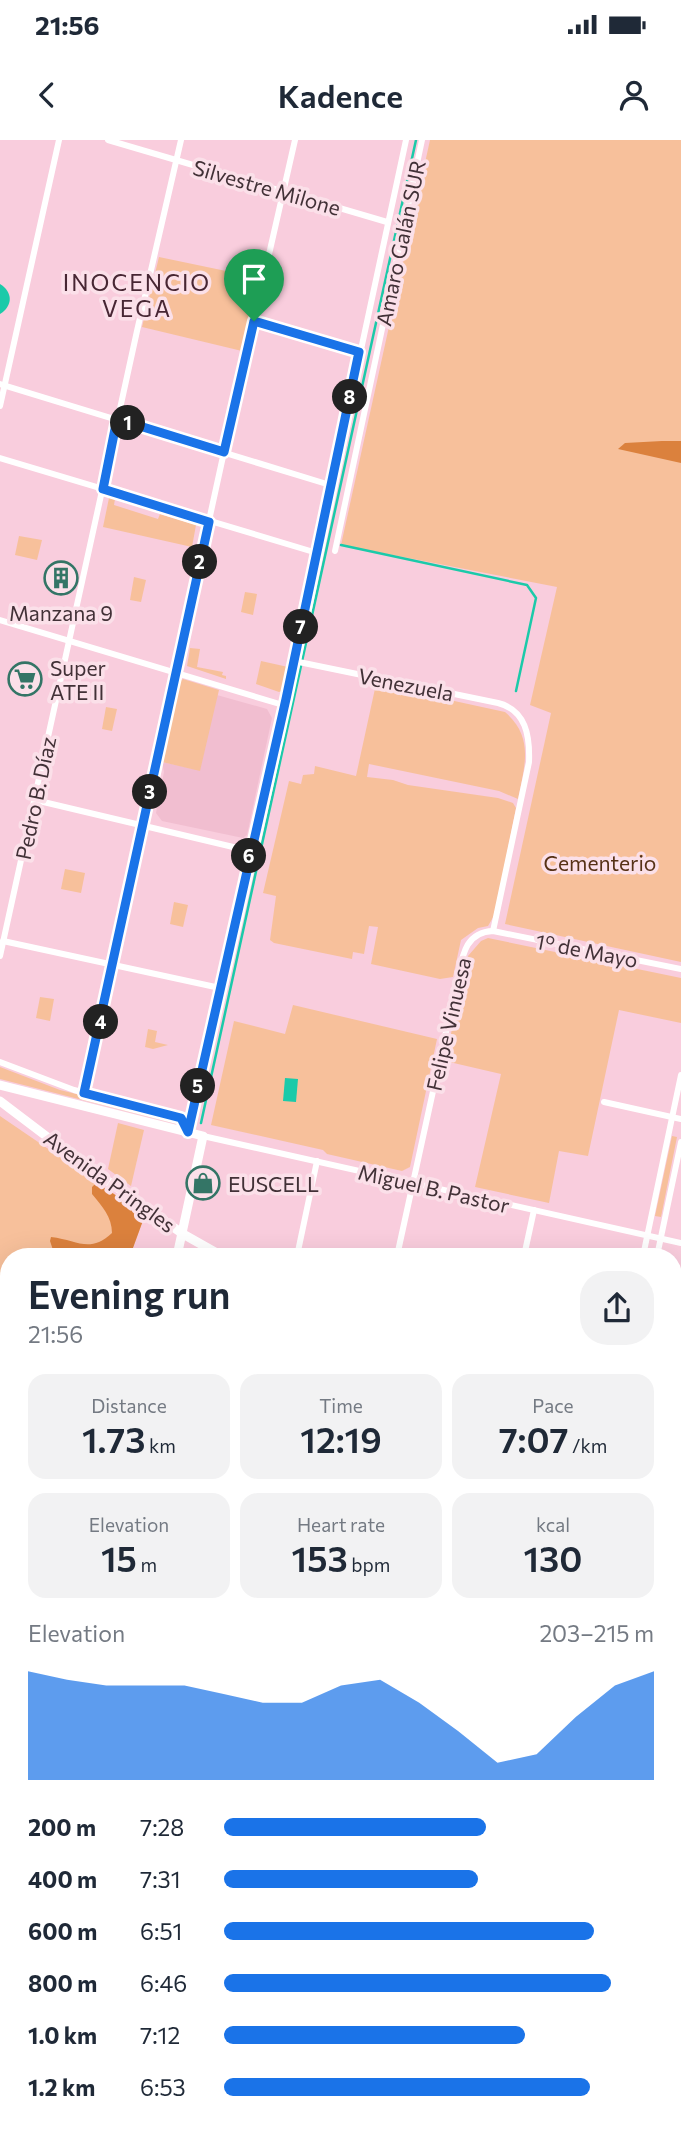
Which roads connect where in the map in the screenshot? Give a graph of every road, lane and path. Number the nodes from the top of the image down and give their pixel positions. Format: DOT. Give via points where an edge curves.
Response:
graph roads {
  1 [pos="60,140"];
  2 [pos="108,140"];
  3 [pos="181,140"];
  4 [pos="295,140"];
  5 [pos="406,140"];
  6 [pos="422,140"];
  7 [pos="177,161"];
  8 [pos="284,192"];
  9 [pos="387,222"];
  10 [pos="254,321"];
  11 [pos="359,352"];
  12 [pos="2,385"];
  13 [pos="0,406"];
  14 [pos="117,419"];
  15 [pos="224,452"];
  16 [pos="0,458"];
  17 [pos="330,485"];
  18 [pos="103,489"];
  19 [pos="209,522"];
  20 [pos="335,551"];
  21 [pos="317,553"];
  22 [pos="0,620"];
  23 [pos="69,640"];
  24 [pos="293,661"];
  25 [pos="176,672"];
  26 [pos="283,705"];
  27 [pos="35,800"];
  28 [pos="142,827"];
  29 [pos="250,851"];
  30 [pos="492,931"];
  31 [pos="3,941"];
  32 [pos="0,956"];
  33 [pos="114,965"];
  34 [pos="681,969"];
  35 [pos="220,988"];
  36 [pos="0,1062"];
  37 [pos="681,1075"];
  38 [pos="0,1085"];
  39 [pos="84,1093"];
  40 [pos="0,1101"];
  41 [pos="604,1102"];
  42 [pos="672,1117"];
  43 [pos="681,1119"];
  44 [pos="188,1132"];
  45 [pos="204,1136"];
  46 [pos="681,1142"];
  47 [pos="317,1161"];
  48 [pos="412,1183"];
  49 [pos="534,1210"];
  50 [pos="183,1234"];
  51 [pos="647,1236"];
  52 [pos="661,1238"];
  53 [pos="681,1243"];
  54 [pos="179,1248"];
  55 [pos="208,1248"];
  56 [pos="299,1248"];
  57 [pos="399,1248"];
  58 [pos="526,1248"];
  59 [pos="645,1248"];
  60 [pos="659,1248"];
  1 -- 12 [label="street"];
  2 -- 7 [label="street, Silvestre Milone"];
  3 -- 7 [label="street, Pedro B. Díaz"];
  4 -- 8 [label="street"];
  5 -- 9 [label="street"];
  6 -- 20 [label="street, Amaro Galán SUR"];
  7 -- 8 [label="street, Silvestre Milone"];
  7 -- 14 [label="street, Pedro B. Díaz"];
  8 -- 9 [label="street, Silvestre Milone"];
  8 -- 10 [label="street"];
  9 -- 11 [label="street"];
  10 -- 11 [label="street"];
  10 -- 15 [label="street"];
  11 -- 17 [label="street"];
  12 -- 13 [label="street"];
  12 -- 14 [label="street"];
  14 -- 15 [label="street"];
  14 -- 18 [label="street, Pedro B. Díaz"];
  15 -- 17 [label="street"];
  15 -- 19 [label="street"];
  16 -- 18 [label="street"];
  17 -- 21 [label="street"];
  18 -- 19 [label="street"];
  18 -- 23 [label="street, Pedro B. Díaz"];
  19 -- 21 [label="street"];
  19 -- 25 [label="street"];
  21 -- 24 [label="street"];
  22 -- 23 [label="street"];
  23 -- 25 [label="street"];
  23 -- 27 [label="street, Pedro B. Díaz"];
  24 -- 26 [label="street"];
  24 -- 30 [label="street, Venezuela" via="515,709 528,734 529,762"];
  25 -- 26 [label="street"];
  25 -- 28 [label="street"];
  26 -- 29 [label="street"];
  27 -- 28 [label="street"];
  27 -- 31 [label="street, Pedro B. Díaz"];
  28 -- 29 [label="street"];
  28 -- 33 [label="street"];
  29 -- 35 [label="street"];
  30 -- 34 [label="street, 1º de Mayo"];
  30 -- 48 [label="street, Felipe Vinuesa" via="474,935 467,946"];
  31 -- 32 [label="street, Pedro B. Díaz"];
  31 -- 33 [label="street"];
  33 -- 35 [label="street"];
  33 -- 39 [label="street"];
  35 -- 44 [label="street"];
  36 -- 39 [label="street, Miguel B. Pastor"];
  37 -- 42 [label="street"];
  38 -- 44 [label="street, Miguel B. Pastor"];
  39 -- 44 [label="street, Miguel B. Pastor" via="181,1118"];
  40 -- 50 [label="street, Avenida Pringles"];
  41 -- 42 [label="street"];
  42 -- 43 [label="street"];
  42 -- 51 [label="street"];
  44 -- 45 [label="street, Miguel B. Pastor"];
  45 -- 47 [label="street, Miguel B. Pastor"];
  45 -- 50 [label="street"];
  46 -- 52 [label="street"];
  47 -- 48 [label="street, Miguel B. Pastor"];
  47 -- 56 [label="street"];
  48 -- 49 [label="street, Miguel B. Pastor"];
  48 -- 57 [label="street, Felipe Vinuesa"];
  49 -- 51 [label="street, Miguel B. Pastor"];
  49 -- 58 [label="street"];
  50 -- 54 [label="street"];
  50 -- 55 [label="street, Avenida Pringles"];
  51 -- 52 [label="street, Miguel B. Pastor"];
  51 -- 59 [label="street"];
  52 -- 53 [label="street, Miguel B. Pastor"];
  52 -- 60 [label="street"];
}
